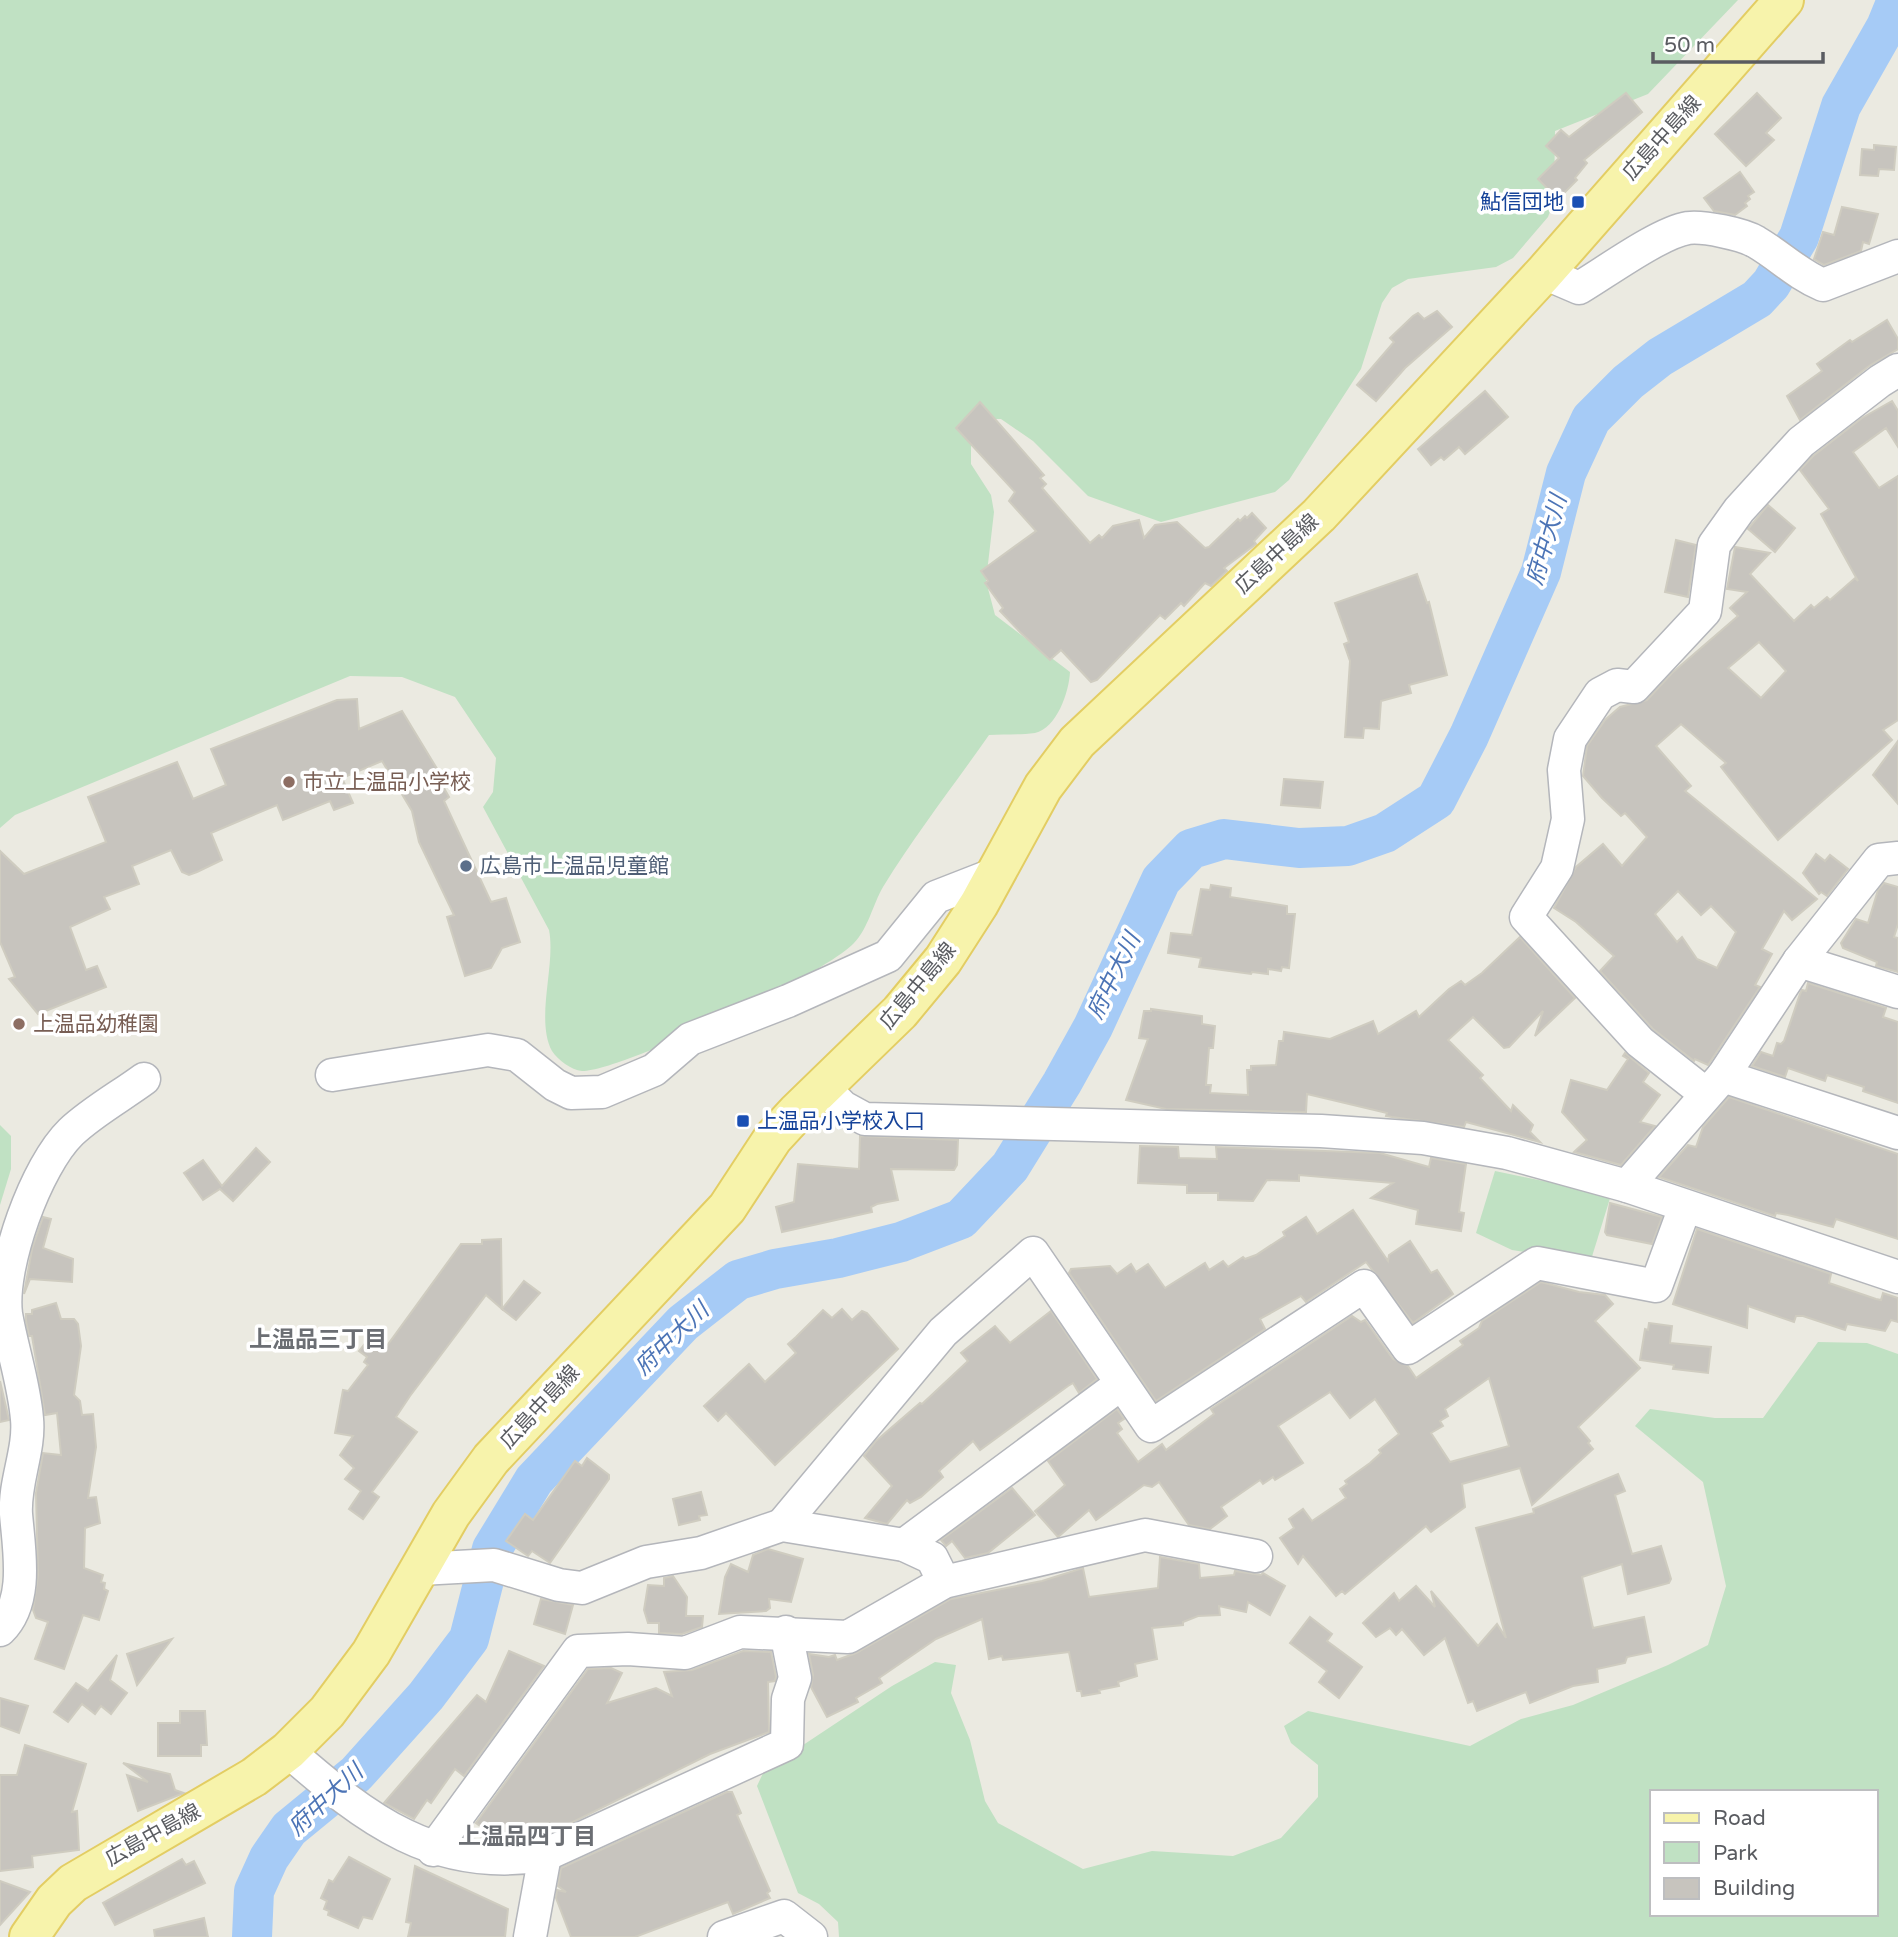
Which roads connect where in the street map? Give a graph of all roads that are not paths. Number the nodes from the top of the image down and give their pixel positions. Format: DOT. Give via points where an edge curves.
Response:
graph roads {
  1 [pos="1784,0"];
  2 [pos="1898,256"];
  3 [pos="1544,273"];
  4 [pos="1898,370"];
  5 [pos="1898,858"];
  6 [pos="995,874"];
  7 [pos="1799,961"];
  8 [pos="1898,992"];
  9 [pos="332,1075"];
  10 [pos="144,1079"];
  11 [pos="1714,1085"];
  12 [pos="822,1086"];
  13 [pos="1898,1133"];
  14 [pos="1627,1186"];
  15 [pos="1685,1207"];
  16 [pos="1898,1277"];
  17 [pos="1121,1384"];
  18 [pos="782,1524"];
  19 [pos="904,1545"];
  20 [pos="1256,1556"];
  21 [pos="437,1568"];
  22 [pos="944,1582"];
  23 [pos="0,1630"];
  24 [pos="786,1632"];
  25 [pos="300,1762"];
  26 [pos="433,1850"];
  27 [pos="545,1855"];
  28 [pos="29,1937"];
  29 [pos="530,1937"];
  30 [pos="724,1937"];
  31 [pos="811,1937"];
  1 -- 3 [label="main road, 広島中島線"];
  2 -- 3 [label="street" via="1824,285 1800,275 1739,234 1688,228 1580,288"];
  3 -- 6 [label="main road, 広島中島線" via="1319,515 1077,742 1043,787"];
  4 -- 11 [label="street" via="1801,442 1739,510 1714,545 1705,611 1634,687 1617,685 1600,694 1570,739 1563,770 1568,818 1557,868 1526,917 1640,1042"];
  5 -- 7 [label="street" via="1879,860"];
  6 -- 9 [label="street" via="936,897 888,956 690,1039 654,1070 602,1091 571,1093 517,1055 488,1050"];
  6 -- 12 [label="main road, 広島中島線" via="962,933 922,986"];
  7 -- 8 [label="street"];
  7 -- 11 [label="street"];
  10 -- 23 [label="street" via="70,1133 46,1168 13,1244 6,1312 28,1423 16,1508 21,1576 9,1621"];
  11 -- 13 [label="street"];
  11 -- 14 [label="street"];
  12 -- 14 [label="street" via="865,1119 1321,1131 1423,1138 1507,1153"];
  12 -- 21 [label="main road, 広島中島線" via="773,1138 727,1208 491,1459 452,1514"];
  14 -- 15 [label="street"];
  15 -- 16 [label="street"];
  15 -- 17 [label="street" via="1656,1286 1537,1262 1408,1348 1364,1286 1151,1426"];
  17 -- 18 [label="street" via="1033,1254 943,1332"];
  17 -- 19 [label="street"];
  18 -- 19 [label="street"];
  18 -- 21 [label="street" via="701,1553 646,1562 582,1588 494,1565"];
  19 -- 22 [label="street" via="932,1558"];
  20 -- 22 [label="street" via="1145,1535"];
  21 -- 25 [label="main road, 広島中島線" via="327,1712"];
  22 -- 24 [label="street" via="848,1637"];
  24 -- 26 [label="street" via="740,1632 684,1653 578,1651"];
  24 -- 27 [label="street" via="795,1678 788,1699 787,1744"];
  25 -- 26 [label="street" via="361,1811"];
  25 -- 28 [label="main road, 広島中島線" via="233,1790 73,1883"];
  26 -- 27 [label="street" via="515,1860"];
  27 -- 29 [label="street"];
  30 -- 31 [label="street" via="784,1916"];
}
